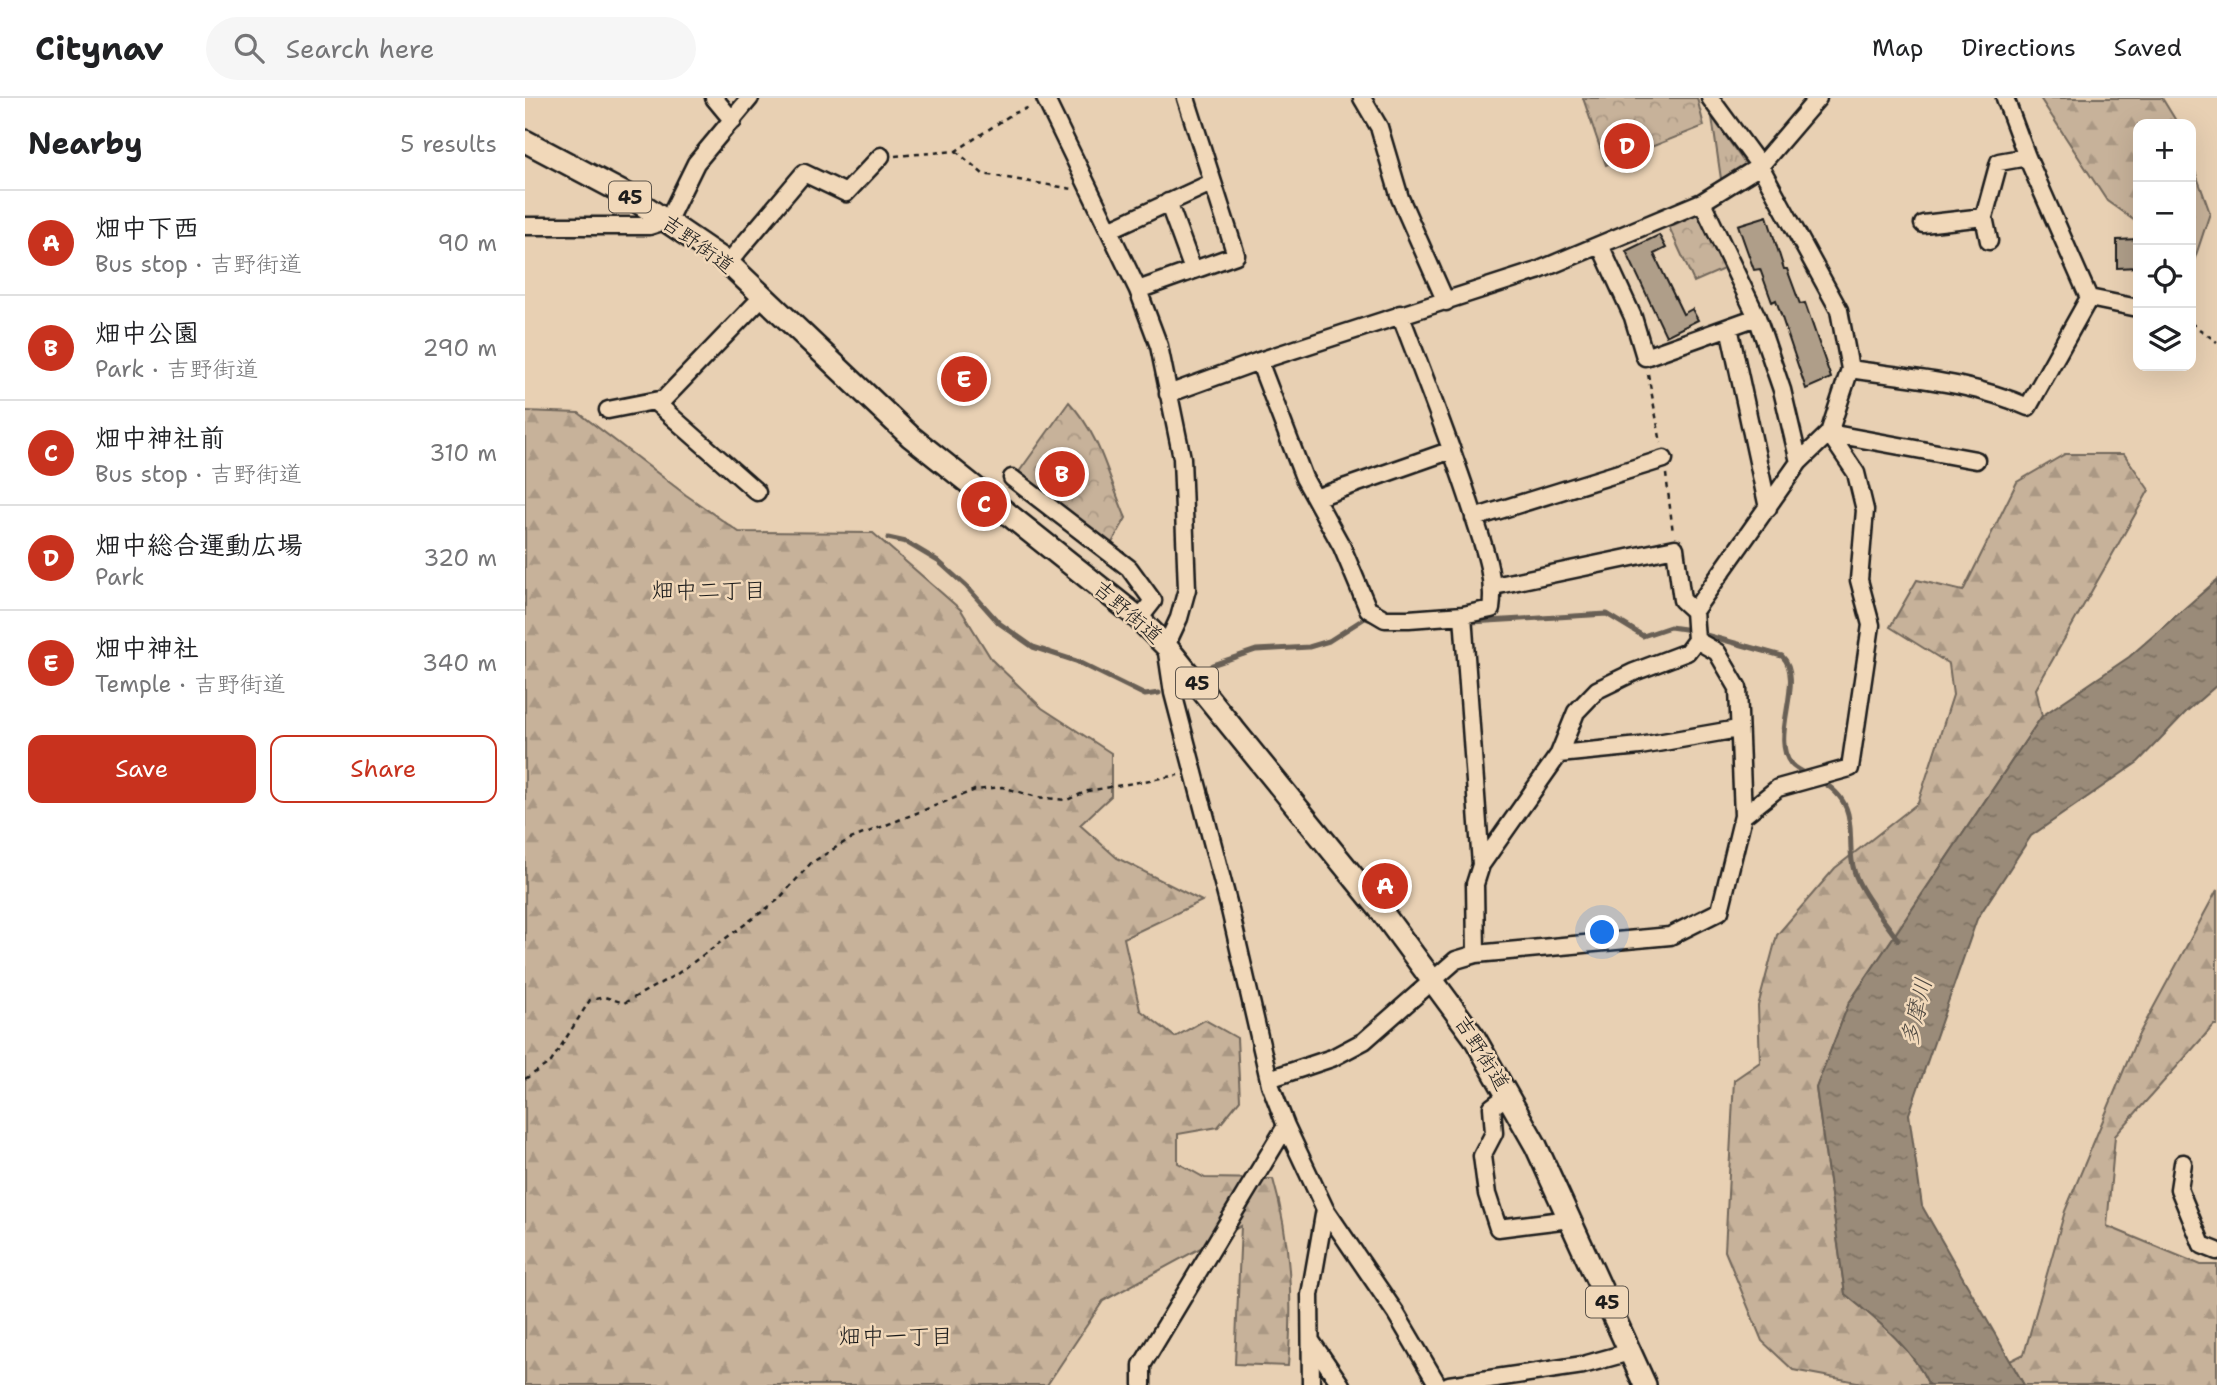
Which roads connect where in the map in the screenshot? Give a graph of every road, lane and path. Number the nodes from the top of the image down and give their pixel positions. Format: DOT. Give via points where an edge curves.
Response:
graph roads {
  1 [pos="714,98"];
  2 [pos="750,98"];
  3 [pos="1186,98"];
  4 [pos="1710,98"];
  5 [pos="1818,98"];
  6 [pos="2005,98"];
  7 [pos="1046,100"];
  8 [pos="1369,100"];
  9 [pos="733,121"];
  10 [pos="525,141"];
  11 [pos="956,151"];
  12 [pos="881,156"];
  13 [pos="2027,157"];
  14 [pos="1760,166"];
  15 [pos="1211,183"];
  16 [pos="1095,200"];
  17 [pos="1168,202"];
  18 [pos="1702,202"];
  19 [pos="1983,217"];
  20 [pos="667,220"];
  21 [pos="1923,224"];
  22 [pos="525,226"];
  23 [pos="1109,229"];
  24 [pos="1989,241"];
  25 [pos="1600,245"];
  26 [pos="729,262"];
  27 [pos="1193,270"];
  28 [pos="1138,290"];
  29 [pos="764,295"];
  30 [pos="2089,298"];
  31 [pos="1445,302"];
  32 [pos="2133,307"];
  33 [pos="1400,314"];
  34 [pos="1757,317"];
  35 [pos="1729,327"];
  36 [pos="2196,327"];
  37 [pos="2217,342"];
  38 [pos="1259,360"];
  39 [pos="1850,369"];
  40 [pos="1168,394"];
  41 [pos="654,401"];
  42 [pos="608,410"];
  43 [pos="1829,433"];
  44 [pos="1452,450"];
  45 [pos="1664,459"];
  46 [pos="1976,460"];
  47 [pos="1799,463"];
  48 [pos="1011,478"];
  49 [pos="757,492"];
  50 [pos="1315,498"];
  51 [pos="1768,508"];
  52 [pos="1474,519"];
  53 [pos="1494,586"];
  54 [pos="1694,611"];
  55 [pos="1139,619"];
  56 [pos="1464,622"];
  57 [pos="1696,640"];
  58 [pos="1166,646"];
  59 [pos="1738,729"];
  60 [pos="1559,754"];
  61 [pos="1192,772"];
  62 [pos="1743,816"];
  63 [pos="1481,865"];
  64 [pos="1476,954"];
  65 [pos="1433,978"];
  66 [pos="525,1079"];
  67 [pos="1269,1079"];
  68 [pos="1508,1095"];
  69 [pos="1286,1126"];
  70 [pos="2183,1163"];
  71 [pos="1325,1209"];
  72 [pos="1570,1219"];
  73 [pos="2217,1251"];
  74 [pos="1311,1341"];
  75 [pos="1630,1352"];
  76 [pos="1142,1385"];
  77 [pos="1311,1385"];
  78 [pos="1341,1385"];
  79 [pos="1438,1385"];
  80 [pos="1449,1385"];
  81 [pos="1645,1385"];
  1 -- 9 [label="street"];
  2 -- 9 [label="street"];
  3 -- 15 [label="street"];
  4 -- 14 [label="street"];
  5 -- 14 [label="street"];
  6 -- 13 [label="street"];
  7 -- 11 [label="path" via="1012,114"];
  7 -- 16 [label="street"];
  8 -- 31 [label="street" via="1400,198"];
  9 -- 20 [label="street" via="696,163"];
  10 -- 20 [label="main road, 吉野街道 / 45"];
  11 -- 12 [label="path"];
  11 -- 16 [label="path" via="983,174 1074,190"];
  12 -- 26 [label="street" via="846,193 804,173"];
  13 -- 19 [label="street" via="1999,162"];
  13 -- 30 [label="street"];
  14 -- 18 [label="street"];
  14 -- 39 [label="street" via="1839,310"];
  15 -- 17 [label="street"];
  15 -- 27 [label="street" via="1236,255"];
  16 -- 23 [label="street"];
  17 -- 23 [label="street"];
  17 -- 27 [label="street"];
  18 -- 25 [label="street"];
  18 -- 34 [label="street"];
  19 -- 21 [label="street"];
  19 -- 24 [label="street"];
  20 -- 22 [label="street" via="649,226"];
  20 -- 26 [label="main road, 吉野街道 / 45"];
  23 -- 28 [label="street"];
  25 -- 31 [label="street"];
  25 -- 35 [label="street" via="1633,317 1645,357"];
  26 -- 29 [label="main road, 吉野街道 / 45"];
  27 -- 28 [label="street"];
  28 -- 40 [label="street" via="1159,346"];
  29 -- 41 [label="street" via="664,399"];
  29 -- 55 [label="main road, 吉野街道 / 45" via="910,436"];
  30 -- 32 [label="street"];
  30 -- 39 [label="street" via="2028,407 1948,383"];
  31 -- 33 [label="street"];
  33 -- 38 [label="street"];
  33 -- 44 [label="street"];
  34 -- 35 [label="street"];
  34 -- 47 [label="street" via="1782,390"];
  35 -- 51 [label="street"];
  36 -- 37 [label="path"];
  38 -- 40 [label="street"];
  38 -- 50 [label="street"];
  39 -- 43 [label="street"];
  40 -- 58 [label="street" via="1182,458 1187,589"];
  41 -- 42 [label="street"];
  41 -- 49 [label="street"];
  43 -- 46 [label="street"];
  43 -- 47 [label="street"];
  43 -- 62 [label="street" via="1856,473 1865,510 1859,580 1871,625 1850,768 1778,788"];
  44 -- 50 [label="street"];
  44 -- 52 [label="street"];
  45 -- 52 [label="street"];
  47 -- 51 [label="street"];
  48 -- 55 [label="street" via="1129,568 1153,601"];
  50 -- 56 [label="street" via="1368,609 1385,619"];
  51 -- 54 [label="street"];
  52 -- 53 [label="street"];
  53 -- 54 [label="street" via="1675,548 1682,600"];
  53 -- 56 [label="street" via="1491,609"];
  54 -- 57 [label="street"];
  55 -- 58 [label="main road, 吉野街道 / 45"];
  56 -- 63 [label="street"];
  57 -- 59 [label="street" via="1717,652 1738,688"];
  57 -- 60 [label="street" via="1687,652 1598,690 1576,712"];
  58 -- 61 [label="street"];
  58 -- 65 [label="main road, 吉野街道 / 45"];
  59 -- 60 [label="street"];
  59 -- 62 [label="street"];
  60 -- 63 [label="street"];
  61 -- 66 [label="path" via="1088,791 1067,800 1002,787 975,790 848,840 811,863 778,900 677,974 624,1003 605,997 590,1000 551,1062"];
  61 -- 67 [label="street"];
  62 -- 64 [label="street" via="1720,911 1670,936"];
  63 -- 64 [label="street" via="1475,884"];
  64 -- 65 [label="street" via="1456,960"];
  65 -- 67 [label="street" via="1364,1041 1332,1058"];
  65 -- 68 [label="main road, 吉野街道 / 45"];
  67 -- 69 [label="street"];
  68 -- 72 [label="main road, 吉野街道 / 45"];
  68 -- 72 [label="street" via="1492,1107 1494,1133 1482,1156 1498,1228"];
  69 -- 71 [label="street"];
  69 -- 76 [label="street" via="1142,1365"];
  70 -- 73 [label="street" via="2179,1189 2202,1245"];
  71 -- 74 [label="street" via="1310,1296"];
  71 -- 79 [label="street" via="1395,1311"];
  72 -- 75 [label="main road, 吉野街道 / 45"];
  74 -- 77 [label="street"];
  74 -- 78 [label="street"];
  75 -- 80 [label="street" via="1583,1365"];
  75 -- 81 [label="main road, 吉野街道 / 45"];
}
